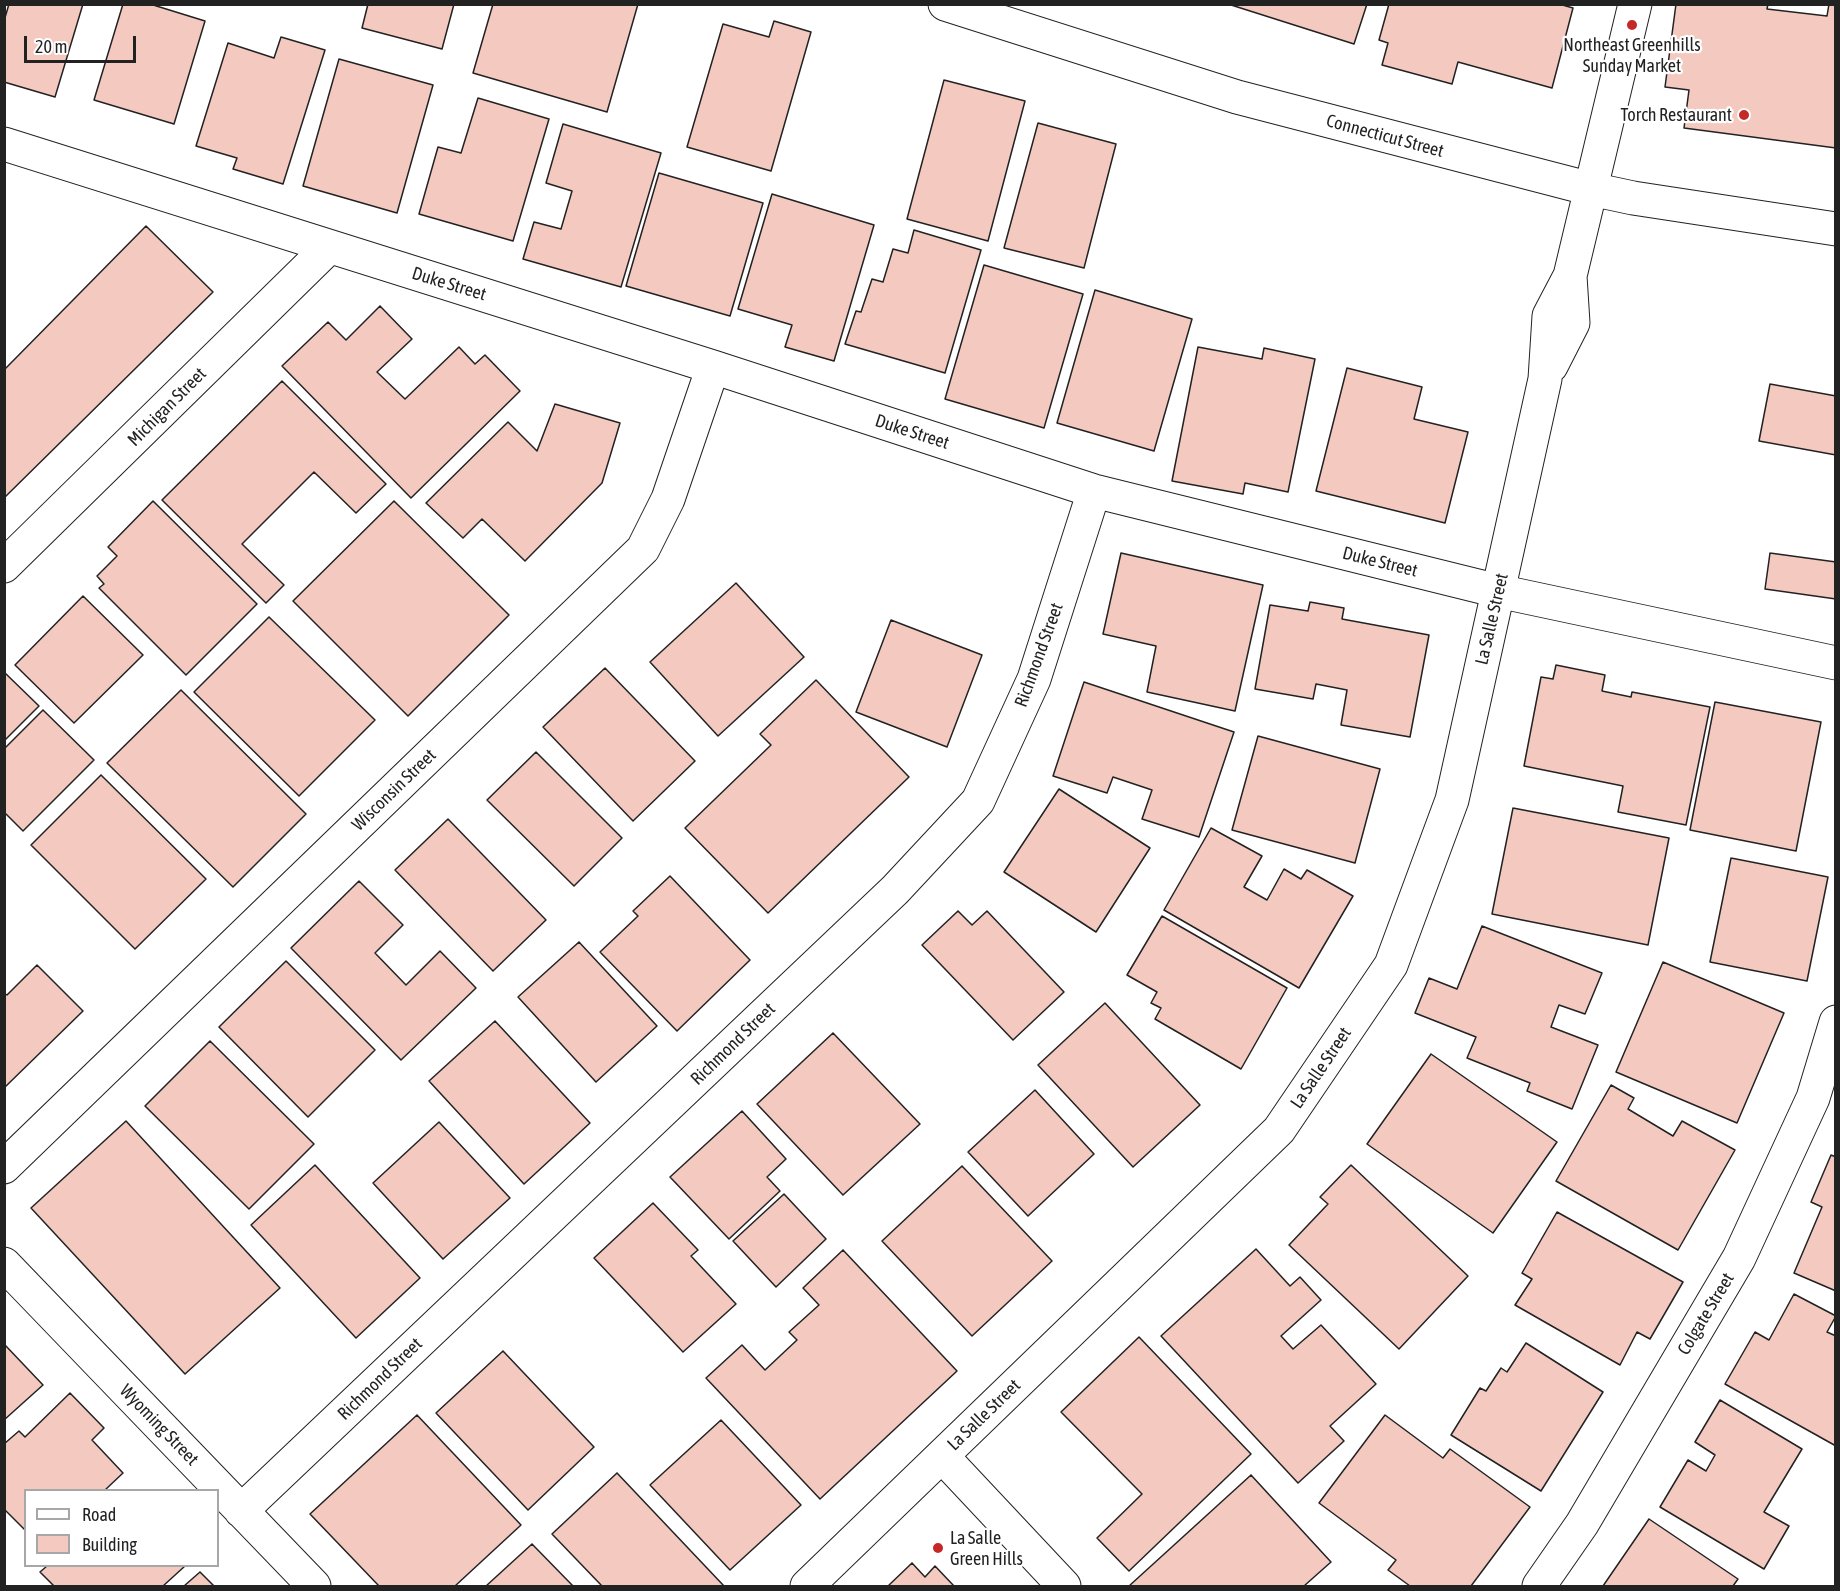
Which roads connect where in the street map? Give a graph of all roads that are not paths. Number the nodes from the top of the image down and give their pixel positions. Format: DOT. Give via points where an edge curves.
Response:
graph roads {
  1 [pos="945,4"];
  2 [pos="1635,4"];
  3 [pos="4,144"];
  4 [pos="1591,189"];
  5 [pos="1836,229"];
  6 [pos="329,247"];
  7 [pos="713,367"];
  8 [pos="1094,491"];
  9 [pos="4,567"];
  10 [pos="1498,591"];
  11 [pos="1836,663"];
  12 [pos="1836,1022"];
  13 [pos="4,1167"];
  14 [pos="4,1264"];
  15 [pos="942,1456"];
  16 [pos="242,1511"];
  17 [pos="314,1587"];
  18 [pos="807,1587"];
  19 [pos="1064,1587"];
  20 [pos="1539,1587"];
  1 -- 4 [label="street, Connecticut Street" via="1237,97"];
  2 -- 4 [label="street, La Salle Street"];
  3 -- 6 [label="street, Duke Street"];
  4 -- 5 [label="street, Connecticut Street"];
  4 -- 10 [label="street, La Salle Street" via="1570,276 1549,316 1545,379"];
  6 -- 7 [label="street, Duke Street"];
  6 -- 9 [label="street, Michigan Street"];
  7 -- 8 [label="street, Duke Street"];
  7 -- 13 [label="street, Wisconsin Street" via="668,499 643,549"];
  8 -- 10 [label="street, Duke Street"];
  8 -- 16 [label="street, Richmond Street" via="1034,679 978,801 886,899"];
  10 -- 11 [label="street, Duke Street"];
  10 -- 15 [label="street, La Salle Street" via="1452,800 1391,965 1279,1130"];
  12 -- 20 [label="street, Colgate Street" via="1813,1098 1739,1258 1582,1524"];
  14 -- 16 [label="street, Wyoming Street"];
  15 -- 18 [label="street, La Salle Street"];
  15 -- 19 [label="street"];
  16 -- 17 [label="street, Wyoming Street"];
}
